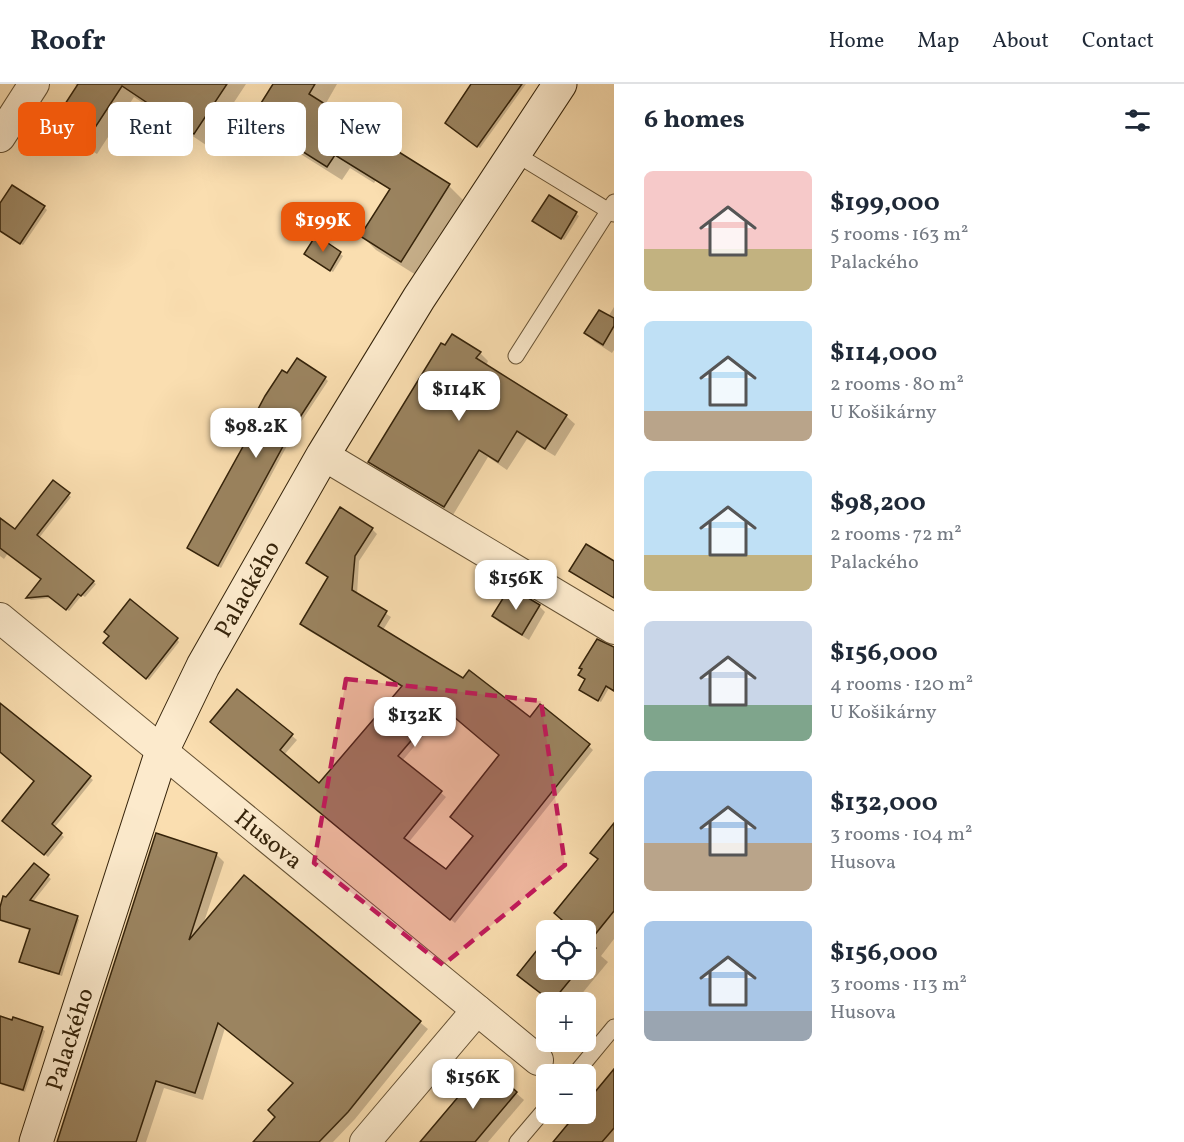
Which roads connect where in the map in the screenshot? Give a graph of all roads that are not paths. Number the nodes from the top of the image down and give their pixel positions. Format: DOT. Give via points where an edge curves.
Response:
graph roads {
  1 [pos="34,84"];
  2 [pos="560,84"];
  3 [pos="0,136"];
  4 [pos="514,153"];
  5 [pos="612,209"];
  6 [pos="516,356"];
  7 [pos="323,455"];
  8 [pos="0,618"];
  9 [pos="614,629"];
  10 [pos="162,752"];
  11 [pos="477,1010"];
  12 [pos="614,1027"];
  13 [pos="538,1060"];
  14 [pos="583,1064"];
  15 [pos="536,1120"];
  16 [pos="36,1142"];
  17 [pos="365,1142"];
  18 [pos="517,1142"];
  1 -- 3 [label="street"];
  2 -- 4 [label="street, Palackého"];
  4 -- 5 [label="lane"];
  4 -- 7 [label="street, Palackého"];
  5 -- 6 [label="lane"];
  7 -- 9 [label="street"];
  7 -- 10 [label="street, Palackého" via="227,621"];
  8 -- 10 [label="street, Husova"];
  10 -- 11 [label="street, Husova"];
  10 -- 16 [label="street, Palackého"];
  11 -- 13 [label="street, Husova"];
  11 -- 17 [label="street"];
  12 -- 14 [label="lane"];
  15 -- 18 [label="lane"];
}
